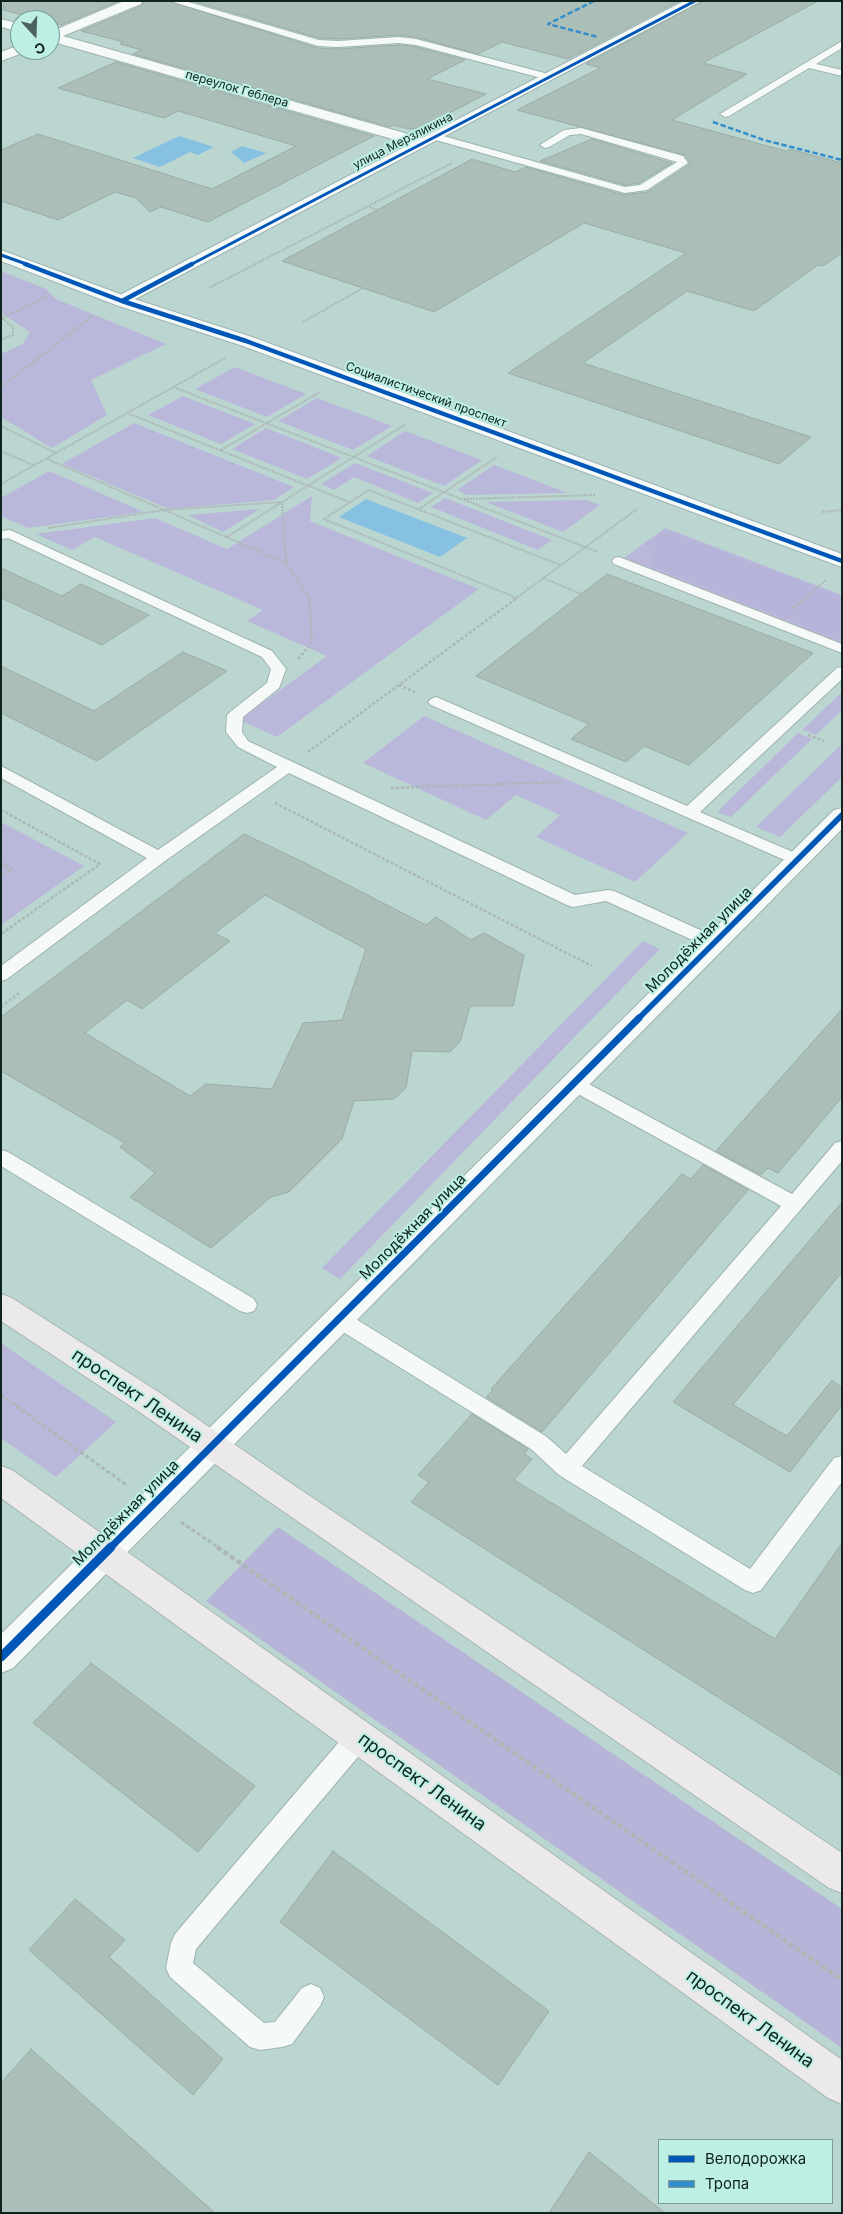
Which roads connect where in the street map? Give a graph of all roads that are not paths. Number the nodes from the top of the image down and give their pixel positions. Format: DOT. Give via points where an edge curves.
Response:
graph roads {
  1 [pos="136,1"];
  2 [pos="174,1"];
  3 [pos="695,1"];
  4 [pos="60,33"];
  5 [pos="60,40"];
  6 [pos="842,44"];
  7 [pos="808,65"];
  8 [pos="842,73"];
  9 [pos="549,77"];
  10 [pos="725,114"];
  11 [pos="430,140"];
  12 [pos="545,145"];
  13 [pos="560,162"];
  14 [pos="548,168"];
  15 [pos="1,256"];
  16 [pos="122,302"];
  17 [pos="6,534"];
  18 [pos="620,560"];
  19 [pos="842,561"];
  20 [pos="842,649"];
  21 [pos="842,671"];
  22 [pos="436,702"];
  23 [pos="288,766"];
  24 [pos="1,771"];
  25 [pos="689,813"];
  26 [pos="842,815"];
  27 [pos="159,857"];
  28 [pos="796,860"];
  29 [pos="714,943"];
  30 [pos="1,975"];
  31 [pos="574,1083"];
  32 [pos="842,1148"];
  33 [pos="1,1157"];
  34 [pos="794,1204"];
  35 [pos="247,1304"];
  36 [pos="1,1306"];
  37 [pos="339,1319"];
  38 [pos="212,1446"];
  39 [pos="842,1465"];
  40 [pos="567,1468"];
  41 [pos="1,1480"];
  42 [pos="104,1554"];
  43 [pos="1,1657"];
  44 [pos="359,1737"];
  45 [pos="842,1875"];
  46 [pos="311,1997"];
  47 [pos="842,2084"];
  1 -- 4 [label="street"];
  2 -- 9 [label="lane" via="318,43 416,42"];
  3 -- 9 [label="street, улица Мерзликина"];
  5 -- 11 [label="street, переулок Геблера"];
  6 -- 7 [label="lane"];
  7 -- 8 [label="lane"];
  7 -- 10 [label="lane"];
  9 -- 11 [label="street, улица Мерзликина"];
  11 -- 14 [label="lane" via="479,149"];
  11 -- 16 [label="street, улица Мерзликина"];
  12 -- 14 [label="lane" via="568,132 581,131 679,158 683,163 643,188 630,190"];
  13 -- 14 [label="lane"];
  15 -- 16 [label="street, Социалистический проспект"];
  16 -- 19 [label="street, Социалистический проспект" via="386,392"];
  17 -- 23 [label="lane" via="267,654 279,669 274,685 235,715 234,732 243,744"];
  18 -- 20 [label="lane"];
  21 -- 25 [label="lane"];
  22 -- 25 [label="lane"];
  23 -- 27 [label="lane"];
  23 -- 29 [label="lane" via="573,901 608,895"];
  24 -- 27 [label="lane"];
  25 -- 28 [label="lane"];
  26 -- 28 [label="street, Молодёжная улица"];
  27 -- 30 [label="lane"];
  28 -- 29 [label="street, Молодёжная улица"];
  29 -- 31 [label="street, Молодёжная улица"];
  31 -- 34 [label="lane"];
  31 -- 37 [label="street, Молодёжная улица"];
  32 -- 34 [label="lane"];
  33 -- 35 [label="lane"];
  34 -- 40 [label="lane"];
  36 -- 38 [label="main road, проспект Ленина"];
  37 -- 38 [label="street, Молодёжная улица"];
  37 -- 40 [label="lane" via="539,1442"];
  38 -- 42 [label="street, Молодёжная улица"];
  38 -- 45 [label="main road, проспект Ленина"];
  39 -- 40 [label="lane" via="753,1583"];
  41 -- 42 [label="main road, проспект Ленина"];
  42 -- 43 [label="street, Молодёжная улица"];
  42 -- 44 [label="main road, проспект Ленина"];
  44 -- 46 [label="lane" via="184,1943 179,1968 260,2037 282,2034"];
  44 -- 47 [label="main road, проспект Ленина"];
}
